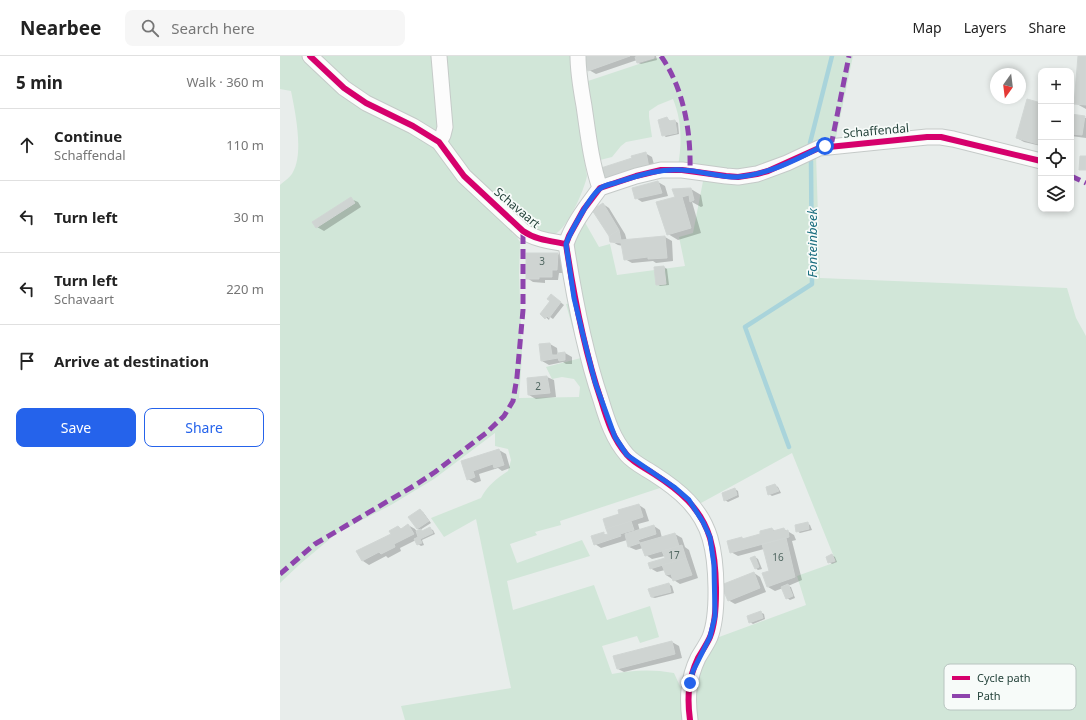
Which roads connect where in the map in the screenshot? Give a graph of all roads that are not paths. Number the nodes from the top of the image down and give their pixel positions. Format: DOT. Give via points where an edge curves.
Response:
graph roads {
  1 [pos="310,56"];
  2 [pos="439,56"];
  3 [pos="578,56"];
  4 [pos="439,142"];
  5 [pos="1038,160"];
  6 [pos="600,188"];
  7 [pos="566,244"];
  8 [pos="690,720"];
  1 -- 4 [label="street, Schavaart" via="344,88 366,103"];
  2 -- 4 [label="street" via="445,127"];
  3 -- 6 [label="street" via="586,124"];
  4 -- 7 [label="street, Schavaart" via="464,176 523,231 531,237"];
  5 -- 6 [label="street, Schaffendal" via="941,137 928,137 819,148 757,174 738,177 661,170"];
  6 -- 7 [label="street" via="584,210"];
  7 -- 8 [label="street" via="574,298 583,335 595,382 615,437 627,455 689,500 710,537 714,565 715,616 710,637 693,671 690,683"];
}
